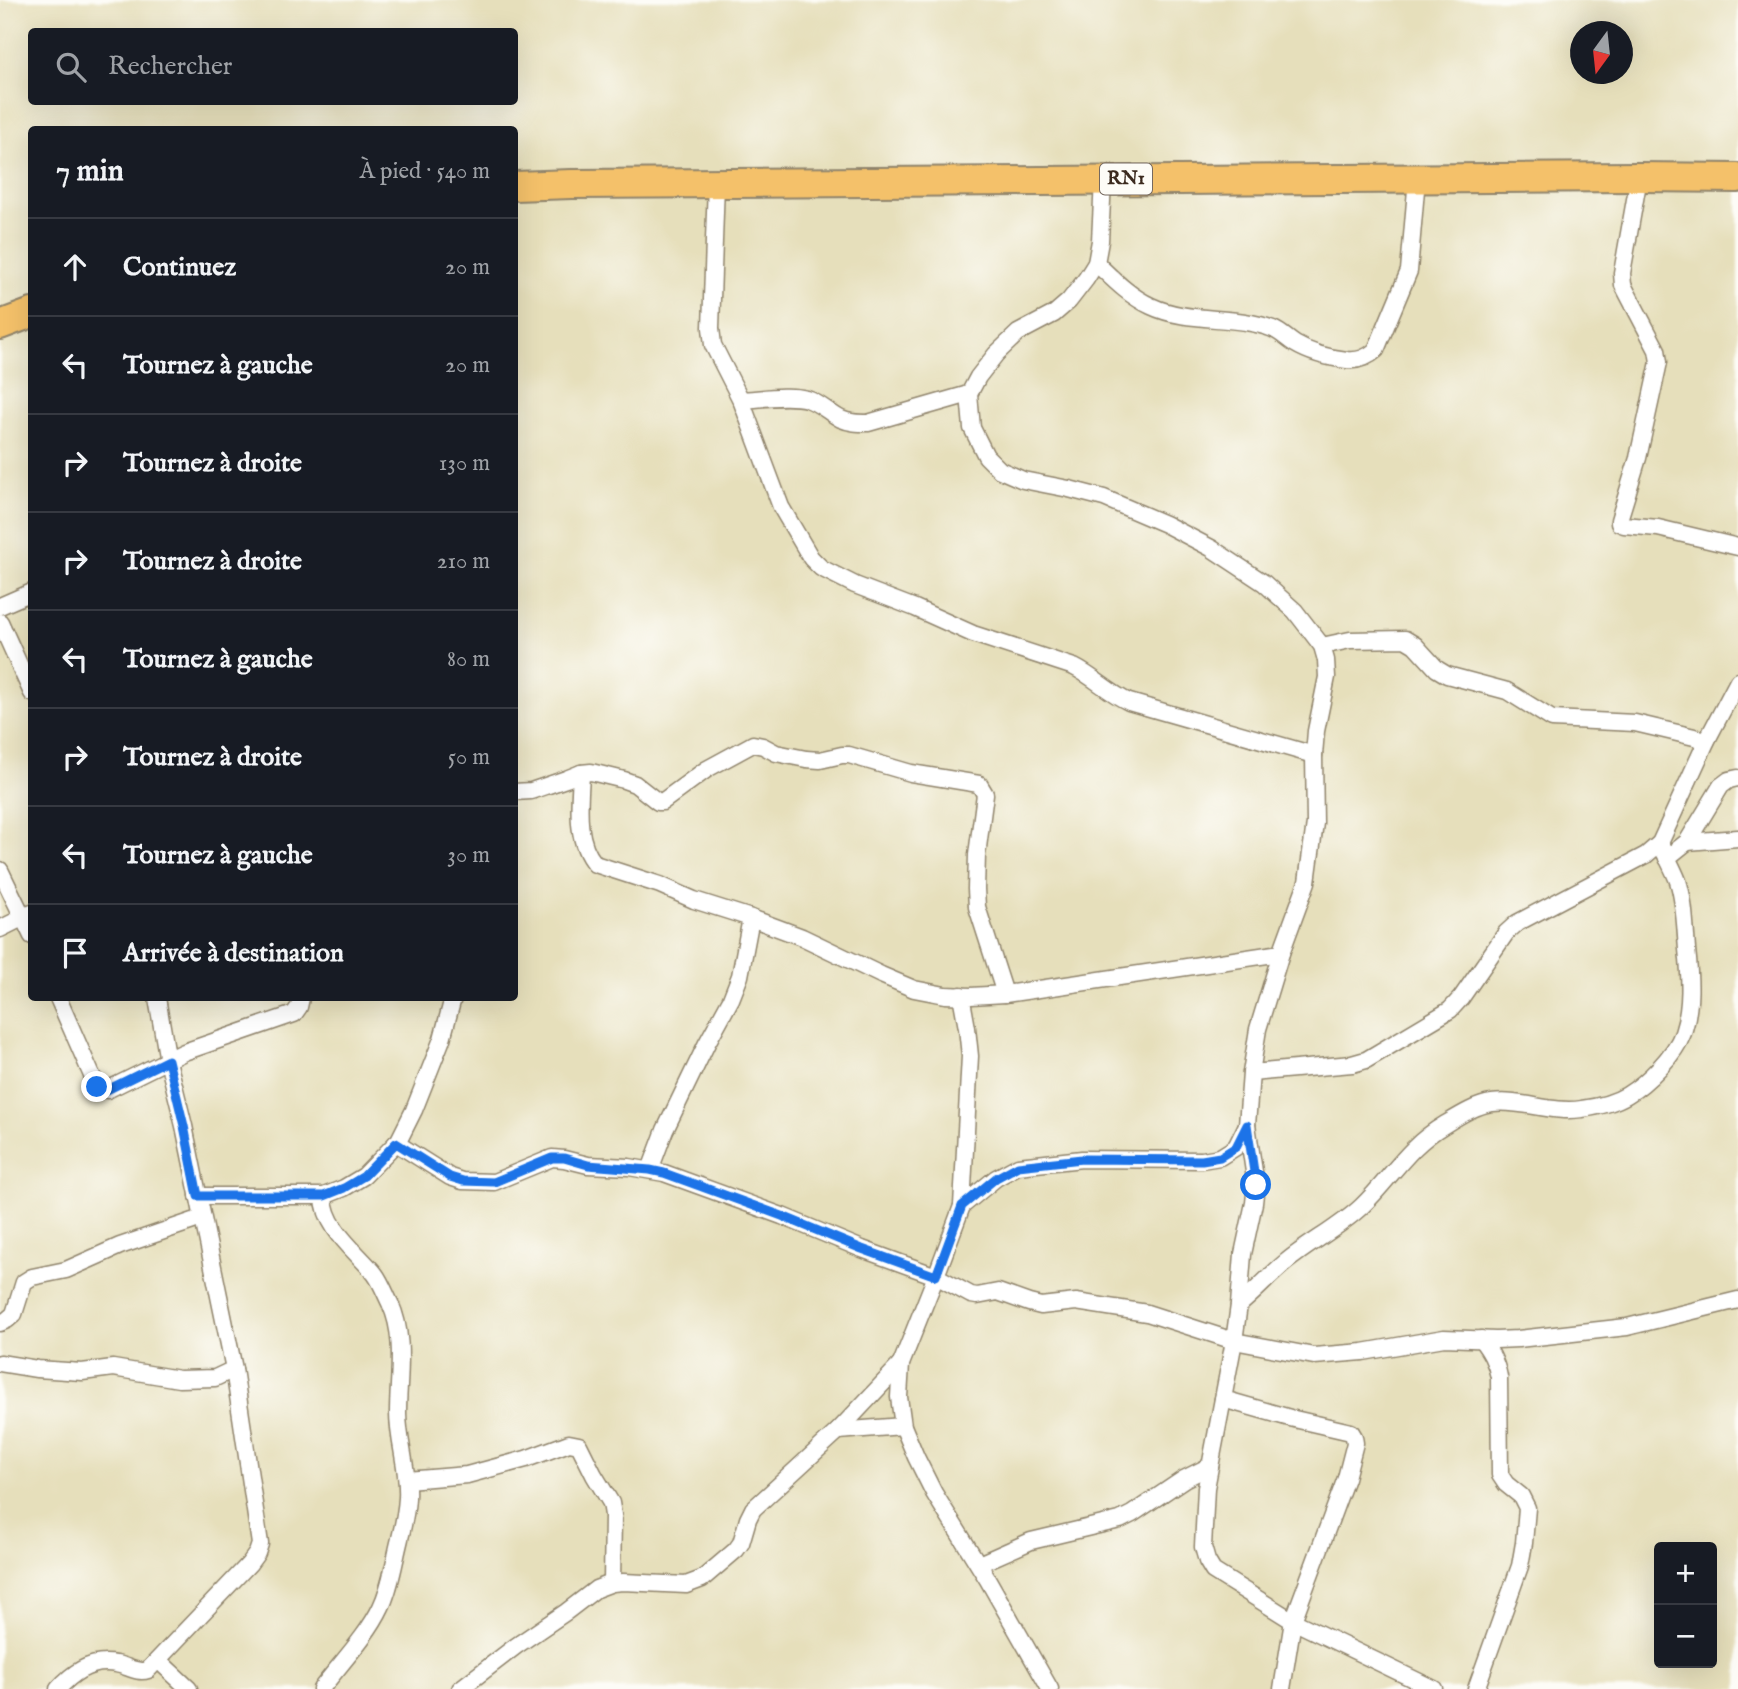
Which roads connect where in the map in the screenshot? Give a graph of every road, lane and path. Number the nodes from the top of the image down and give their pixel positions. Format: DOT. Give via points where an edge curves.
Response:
graph roads {
  1 [pos="1639,177"];
  2 [pos="1417,178"];
  3 [pos="1738,178"];
  4 [pos="1103,180"];
  5 [pos="716,183"];
  6 [pos="518,186"];
  7 [pos="1096,263"];
  8 [pos="28,314"];
  9 [pos="0,325"];
  10 [pos="969,394"];
  11 [pos="741,400"];
  12 [pos="1738,547"];
  13 [pos="28,594"];
  14 [pos="0,606"];
  15 [pos="0,622"];
  16 [pos="1322,646"];
  17 [pos="1738,681"];
  18 [pos="28,684"];
  19 [pos="1707,740"];
  20 [pos="1314,755"];
  21 [pos="581,773"];
  22 [pos="1738,778"];
  23 [pos="518,792"];
  24 [pos="1738,838"];
  25 [pos="1687,842"];
  26 [pos="1663,850"];
  27 [pos="0,870"];
  28 [pos="27,915"];
  29 [pos="751,918"];
  30 [pos="0,929"];
  31 [pos="1281,953"];
  32 [pos="1005,994"];
  33 [pos="961,995"];
  34 [pos="59,1001"];
  35 [pos="158,1001"];
  36 [pos="300,1001"];
  37 [pos="452,1001"];
  38 [pos="168,1060"];
  39 [pos="1251,1073"];
  40 [pos="1247,1125"];
  41 [pos="396,1143"];
  42 [pos="650,1170"];
  43 [pos="198,1196"];
  44 [pos="324,1196"];
  45 [pos="962,1206"];
  46 [pos="202,1218"];
  47 [pos="936,1276"];
  48 [pos="1738,1300"];
  49 [pos="1238,1305"];
  50 [pos="0,1323"];
  51 [pos="1481,1339"];
  52 [pos="1234,1341"];
  53 [pos="0,1363"];
  54 [pos="901,1364"];
  55 [pos="234,1369"];
  56 [pos="1223,1399"];
  57 [pos="904,1426"];
  58 [pos="838,1431"];
  59 [pos="1210,1466"];
  60 [pos="407,1480"];
  61 [pos="979,1564"];
  62 [pos="612,1583"];
  63 [pos="1293,1621"];
  64 [pos="158,1660"];
  65 [pos="58,1689"];
  66 [pos="189,1689"];
  67 [pos="321,1689"];
  68 [pos="460,1689"];
  69 [pos="1050,1689"];
  70 [pos="1282,1689"];
  71 [pos="1434,1689"];
  72 [pos="1476,1689"];
  1 -- 2 [label="highway, RN1"];
  1 -- 3 [label="highway, RN1"];
  1 -- 12 [label="street" via="1623,285 1659,362 1639,458 1619,523"];
  2 -- 4 [label="highway, RN1"];
  2 -- 7 [label="street" via="1409,271 1376,350 1367,358 1322,355 1256,324 1161,310 1125,290"];
  4 -- 5 [label="highway, RN1"];
  4 -- 7 [label="street"];
  5 -- 6 [label="highway, RN1"];
  5 -- 11 [label="street" via="711,328 713,345"];
  7 -- 10 [label="street" via="1069,301 1018,333 996,354"];
  8 -- 9 [label="highway"];
  10 -- 11 [label="street" via="868,423 842,419 813,401 795,397"];
  10 -- 16 [label="street" via="972,428 986,456 1000,470 1023,480 1104,498 1210,548 1264,583 1295,611"];
  11 -- 20 [label="street" via="781,507 821,568 973,634 1074,667 1129,702"];
  13 -- 14 [label="street"];
  15 -- 18 [label="street"];
  16 -- 19 [label="street" via="1350,640 1405,639 1447,675 1507,691 1552,719 1635,723"];
  16 -- 20 [label="street" via="1327,677"];
  17 -- 19 [label="street"];
  19 -- 26 [label="street"];
  20 -- 31 [label="street" via="1315,823 1307,882"];
  21 -- 23 [label="street"];
  21 -- 29 [label="street" via="580,827 595,864"];
  21 -- 32 [label="street" via="624,780 662,802 707,769 753,744 814,760 849,755 911,773 979,784 985,794 977,855 977,907"];
  22 -- 25 [label="street" via="1721,786"];
  24 -- 25 [label="street"];
  25 -- 26 [label="street"];
  26 -- 39 [label="street" via="1517,923 1450,1010 1366,1060"];
  26 -- 49 [label="street" via="1682,900 1689,992 1682,1036 1663,1063 1626,1096 1602,1104 1578,1110 1495,1102 1443,1126 1418,1143 1361,1207 1287,1261"];
  27 -- 28 [label="street"];
  28 -- 30 [label="street"];
  29 -- 33 [label="street" via="815,942 914,989"];
  29 -- 42 [label="street" via="732,999 707,1043"];
  31 -- 32 [label="street"];
  31 -- 39 [label="street" via="1258,1029"];
  32 -- 33 [label="street"];
  33 -- 45 [label="street" via="970,1056"];
  34 -- 38 [label="street" via="97,1087 107,1090"];
  35 -- 38 [label="street"];
  36 -- 38 [label="street" via="294,1014"];
  37 -- 41 [label="street" via="438,1051"];
  38 -- 43 [label="street"];
  39 -- 40 [label="street"];
  40 -- 45 [label="street" via="1236,1147 1220,1157 1082,1159 1018,1166"];
  40 -- 49 [label="street" via="1256,1185"];
  41 -- 42 [label="street" via="463,1181 494,1182 552,1158"];
  41 -- 44 [label="street" via="364,1176"];
  42 -- 47 [label="street"];
  43 -- 44 [label="street"];
  43 -- 46 [label="street"];
  44 -- 60 [label="street" via="331,1222 377,1276 394,1311 400,1357 398,1425"];
  45 -- 47 [label="street"];
  46 -- 50 [label="street" via="66,1270 32,1277 24,1282 13,1314"];
  46 -- 55 [label="street"];
  47 -- 52 [label="street" via="971,1295 998,1292 1041,1306 1076,1302 1147,1313"];
  47 -- 54 [label="street"];
  48 -- 51 [label="street" via="1627,1326"];
  49 -- 52 [label="street"];
  51 -- 52 [label="street" via="1433,1339 1325,1356"];
  51 -- 72 [label="street" via="1497,1363 1499,1377 1500,1475 1527,1508 1520,1566"];
  52 -- 56 [label="street"];
  53 -- 55 [label="street" via="82,1372 113,1368 179,1379 215,1378"];
  54 -- 57 [label="street" via="899,1397"];
  54 -- 58 [label="street"];
  55 -- 64 [label="street" via="260,1544 249,1564"];
  56 -- 59 [label="street"];
  56 -- 63 [label="street" via="1351,1432 1354,1437 1346,1478"];
  57 -- 58 [label="street"];
  57 -- 61 [label="street" via="934,1493"];
  58 -- 62 [label="street" via="753,1509 736,1550 702,1580 687,1586"];
  59 -- 61 [label="street" via="1120,1520 1031,1541"];
  59 -- 63 [label="street" via="1203,1548 1207,1561 1213,1571"];
  60 -- 62 [label="street" via="467,1475 569,1443 579,1445 611,1503"];
  60 -- 67 [label="street" via="403,1526 381,1607"];
  61 -- 69 [label="street"];
  62 -- 68 [label="street" via="596,1589"];
  63 -- 70 [label="street"];
  63 -- 71 [label="street"];
  64 -- 65 [label="street" via="145,1672 117,1664 82,1668"];
  64 -- 66 [label="street"];
}
